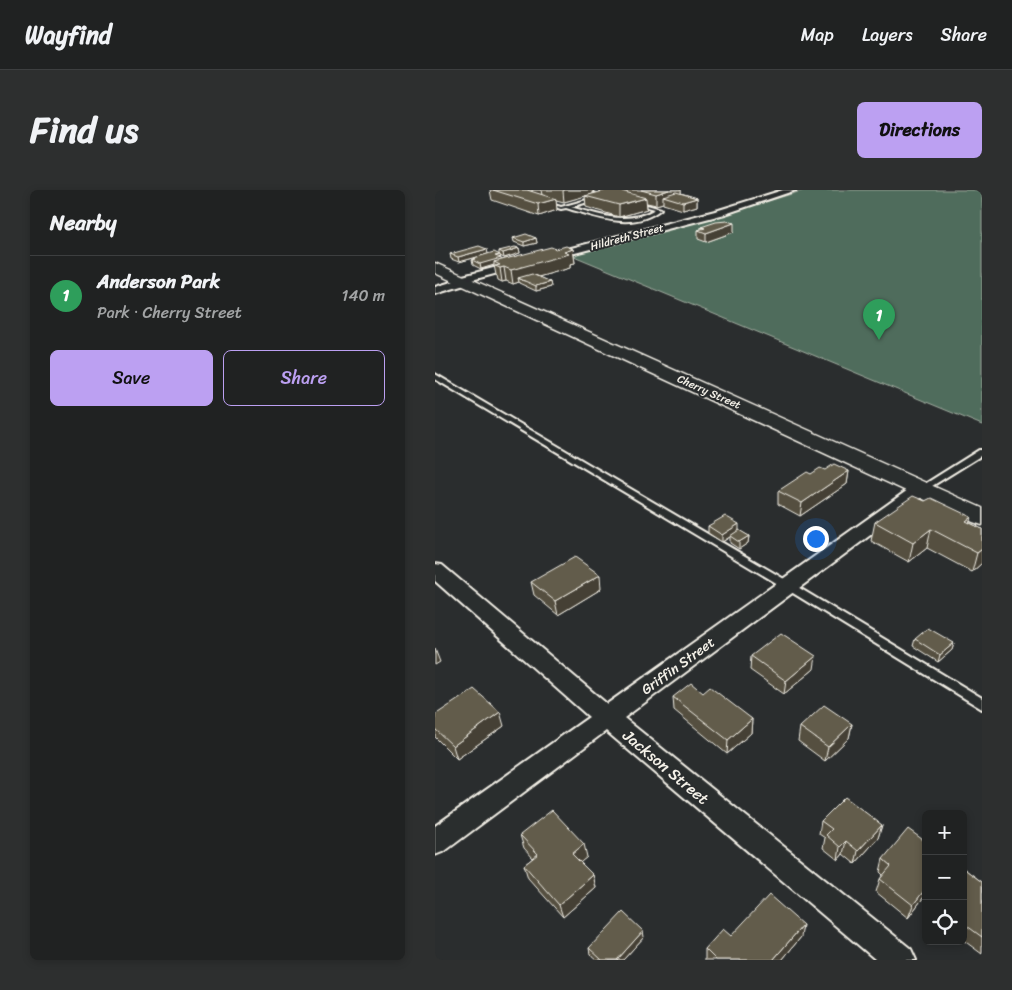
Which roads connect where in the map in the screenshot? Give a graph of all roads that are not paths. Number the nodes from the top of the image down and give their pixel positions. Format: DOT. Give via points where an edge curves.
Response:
graph roads {
  1 [pos="592,190"];
  2 [pos="791,190"];
  3 [pos="610,195"];
  4 [pos="618,197"];
  5 [pos="626,200"];
  6 [pos="542,203"];
  7 [pos="567,207"];
  8 [pos="435,267"];
  9 [pos="465,280"];
  10 [pos="435,291"];
  11 [pos="435,376"];
  12 [pos="982,452"];
  13 [pos="921,489"];
  14 [pos="982,517"];
  15 [pos="435,570"];
  16 [pos="787,585"];
  17 [pos="982,704"];
  18 [pos="607,718"];
  19 [pos="435,842"];
  20 [pos="900,960"];
  1 -- 3 [label="lane"];
  2 -- 9 [label="street, Hildreth Street" via="722,212"];
  3 -- 4 [label="lane"];
  3 -- 7 [label="lane"];
  5 -- 7 [label="lane" via="659,209 633,220 618,221"];
  6 -- 7 [label="lane"];
  8 -- 9 [label="street, Cherry Street"];
  9 -- 10 [label="street, Hildreth Street"];
  9 -- 13 [label="street, Cherry Street"];
  11 -- 16 [label="lane"];
  12 -- 13 [label="lane"];
  13 -- 14 [label="street, Cherry Street"];
  13 -- 16 [label="street, Griffin Street"];
  15 -- 18 [label="street, Jackson Street"];
  16 -- 17 [label="lane"];
  16 -- 18 [label="street, Griffin Street"];
  18 -- 19 [label="street, Griffin Street"];
  18 -- 20 [label="street, Jackson Street"];
}
